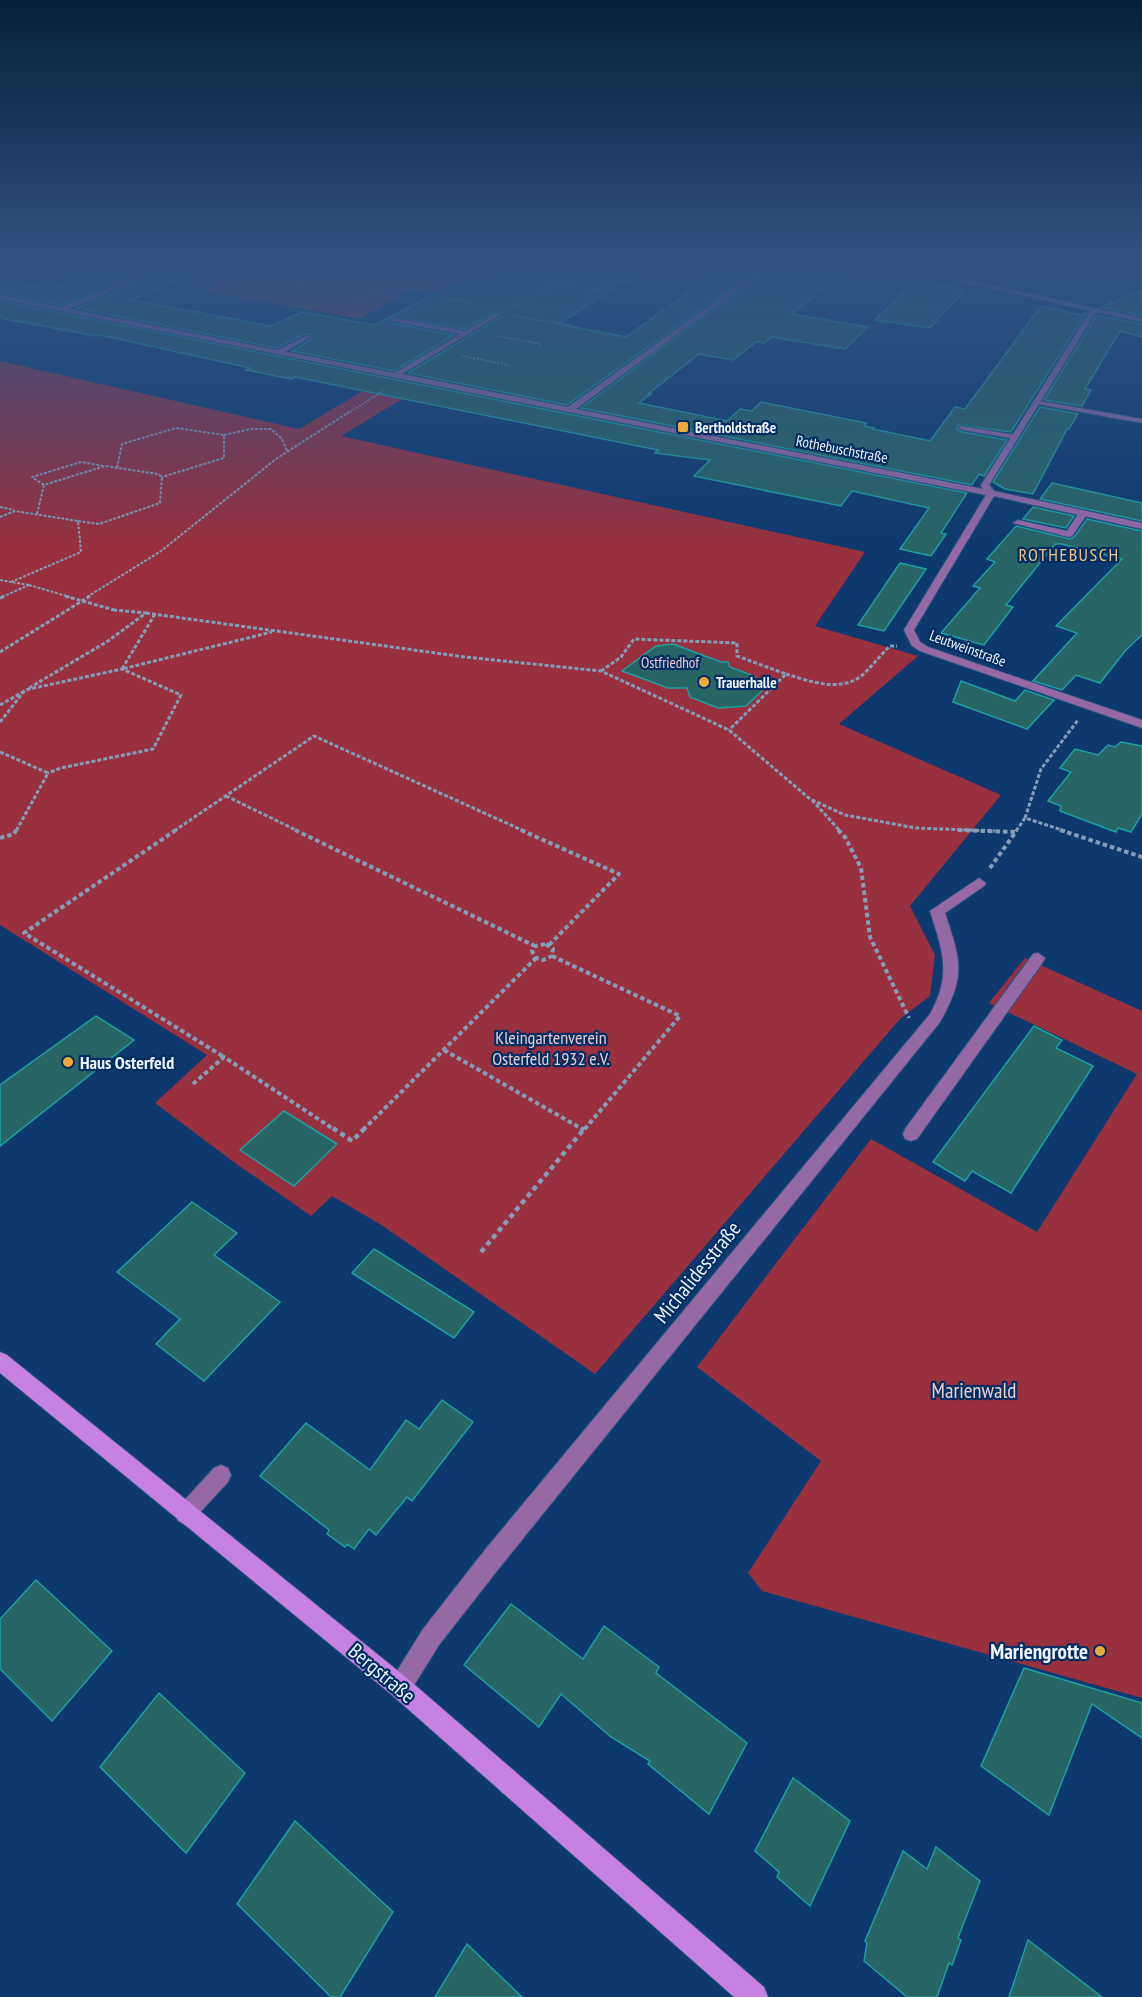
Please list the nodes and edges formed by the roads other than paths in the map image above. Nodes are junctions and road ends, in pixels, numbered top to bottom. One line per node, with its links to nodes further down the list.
1 (335, 363): 5 (street, Rothebuschstraße)
2 (415, 363): 5 (street)
3 (634, 363): 7 (street)
4 (1061, 363): 6 (street)
5 (395, 375): 7 (street, Rothebuschstraße)
6 (1037, 402): 8 (street); 10 (street)
7 (569, 410): 11 (street, Rothebuschstraße)
8 (1142, 421)
9 (963, 428): 10 (street)
10 (1015, 437): 11 (street)
11 (991, 493): 12 (street, Rothebuschstraße); 15 (street, Leutweinstraße)
12 (1083, 513): 13 (street); 14 (street, Rothebuschstraße)
13 (1018, 523)
14 (1142, 526)
15 (1142, 724)
16 (979, 883): 22 (street, Michalidesstraße)
17 (1038, 958): 18 (street)
18 (911, 1134)
19 (0, 1361): 21 (street, Bergstraße)
20 (221, 1475): 21 (street)
21 (185, 1514): 22 (street, Bergstraße)
22 (400, 1687): 23 (street, Bergstraße)
23 (754, 1997)

